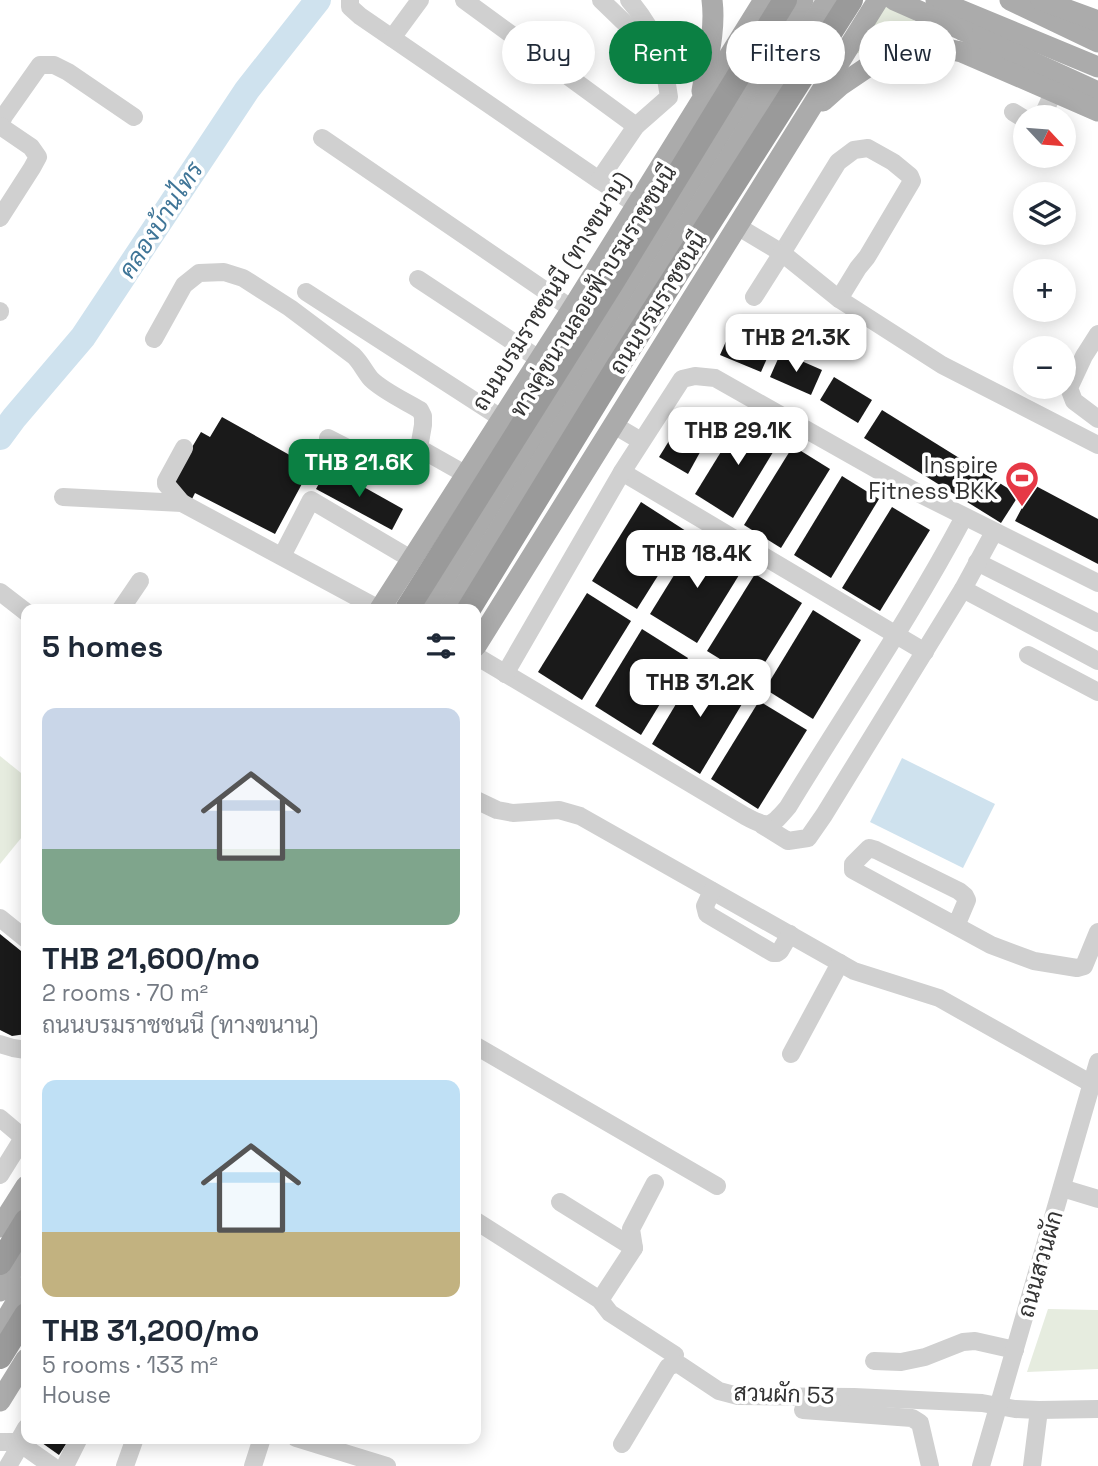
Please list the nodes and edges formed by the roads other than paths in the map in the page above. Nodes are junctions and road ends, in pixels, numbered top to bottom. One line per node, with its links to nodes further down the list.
1 (351, 0): 20 (street)
2 (419, 0): 20 (street)
3 (464, 0): 34 (street)
4 (601, 0): 17 (street)
5 (629, 0): 18 (street)
6 (712, 0): 29 (main road)
7 (764, 0): 29 (main road, ถนนบรมราชชนนี (ทางขนาน))
8 (785, 0): 73 (highway)
9 (803, 0): 74 (main road, ทางคู่ขนานลอยฟ้าบรมราชชนนี)
10 (827, 0): 75 (main road, ทางคู่ขนานลอยฟ้าบรมราชชนนี)
11 (851, 0): 76 (highway, ถนนบรมราชชนนี)
12 (878, 0): 32 (main road)
13 (894, 0): 26 (main road, bridge)
14 (934, 0): 22 (main road); 23 (main road)
15 (1010, 0): 21 (main road)
16 (1041, 0): 19 (main road)
17 (623, 21)
18 (646, 21)
19 (1098, 21)
20 (392, 38): 36 (street)
21 (1098, 42)
22 (962, 52): 25 (main road); 32 (main road)
23 (1098, 67)
24 (667, 84): 27 (street)
25 (1054, 91): 28 (street); 30 (main road)
26 (1098, 92)
27 (669, 97): 29 (street); 34 (street)
28 (1048, 105)
29 (697, 108): 37 (main road, ถนนบรมราชชนนี (ทางขนาน))
30 (1098, 111)
31 (134, 117): 33 (street)
32 (805, 117): 39 (main road)
33 (0, 125): 38 (street)
34 (636, 126): 36 (street)
35 (322, 138): 45 (street)
36 (599, 180): 37 (street)
37 (637, 205): 45 (main road, ถนนบรมราชชนนี (ทางขนาน))
38 (0, 218)
39 (737, 226): 40 (street); 51 (main road)
40 (782, 253): 43 (street); 44 (street); 44 (street)
41 (418, 279): 48 (street)
42 (306, 292): 49 (street)
43 (754, 297)
44 (839, 299): 54 (street)
45 (572, 309): 48 (main road, ถนนบรมราชชนนี (ทางขนาน))
46 (1098, 334): 50 (street)
47 (154, 340): 56 (street)
48 (539, 359): 49 (main road, ถนนบรมราชชนนี (ทางขนาน))
49 (501, 418): 58 (main road, ถนนบรมราชชนนี (ทางขนาน))
50 (1098, 419)
51 (614, 425): 53 (street); 80 (main road)
52 (328, 438): 56 (street)
53 (641, 441): 57 (street); 61 (street)
54 (1098, 445)
55 (184, 448): 60 (street)
56 (419, 448): 58 (street)
57 (622, 472): 79 (street); 85 (street)
58 (465, 474): 64 (main road, ถนนบรมราชชนนี (ทางขนาน))
59 (64, 497): 60 (street)
60 (183, 503): 63 (street)
61 (964, 517): 62 (street); 79 (street)
62 (993, 532): 65 (street); 67 (street)
63 (282, 556): 64 (street); 71 (street)
64 (411, 559): 72 (main road, ถนนบรมราชชนนี (ทางขนาน))
65 (977, 562): 68 (street); 78 (street)
66 (140, 581): 70 (street)
67 (1098, 583)
68 (963, 589): 81 (street); 84 (street)
69 (0, 592): 77 (street)
70 (124, 604)
71 (370, 604)
72 (382, 604)
73 (410, 604)
74 (429, 604)
75 (453, 604)
76 (472, 604)
77 (21, 608)
78 (1098, 623)
79 (897, 634): 81 (street); 88 (street)
80 (481, 638)
81 (925, 652): 88 (street)
82 (1028, 655): 86 (street)
83 (481, 659): 85 (street)
84 (1098, 661)
85 (505, 674): 88 (street)
86 (1098, 692)
87 (481, 802): 93 (street)
88 (762, 825)
89 (0, 918): 92 (street)
90 (956, 926): 90 (street); 91 (street)
91 (1098, 932)
92 (21, 935)
93 (840, 963): 98 (street); 100 (street)
94 (0, 1044): 95 (street); 96 (street)
95 (0, 1049)
96 (21, 1049)
97 (481, 1049): 106 (street)
98 (791, 1054)
99 (1098, 1062): 100 (street, ถนนสวนผัก)
100 (1091, 1084): 107 (street, ถนนสวนผัก)
101 (0, 1118): 102 (street)
102 (21, 1136)
103 (21, 1145): 104 (street)
104 (0, 1175)
105 (655, 1183): 114 (street)
106 (717, 1186)
107 (1062, 1188): 109 (street); 121 (street, ถนนสวนผัก)
108 (21, 1194): 112 (main road)
109 (1098, 1199)
110 (560, 1202): 114 (street)
111 (481, 1224): 119 (street)
112 (0, 1227)
113 (21, 1229): 116 (highway)
114 (634, 1248): 119 (street)
115 (21, 1256): 117 (main road)
116 (0, 1263)
117 (0, 1291)
118 (21, 1294): 120 (main road)
119 (600, 1300): 122 (street)
120 (0, 1329)
121 (1016, 1350): 123 (street); 126 (street, ถนนสวนผัก)
122 (675, 1355)
123 (874, 1361)
124 (19, 1363): 125 (main road)
125 (0, 1402)
126 (998, 1405): 129 (street); 136 (street, สวนผัก 53); 145 (street, ถนนสวนผัก)
127 (1098, 1409): 129 (street)
128 (803, 1410): 144 (street)
129 (1039, 1410): 146 (street)
130 (16, 1439): 138 (street)
131 (23, 1444): 139 (street)
132 (76, 1444): 140 (street)
133 (133, 1444): 141 (street)
134 (260, 1444): 142 (street)
135 (313, 1444): 137 (street)
136 (622, 1444)
137 (363, 1462): 143 (street)
138 (8, 1466)
139 (52, 1466)
140 (65, 1466)
141 (125, 1466)
142 (253, 1466)
143 (387, 1466)
144 (929, 1466)
145 (981, 1466)
146 (1032, 1466)

